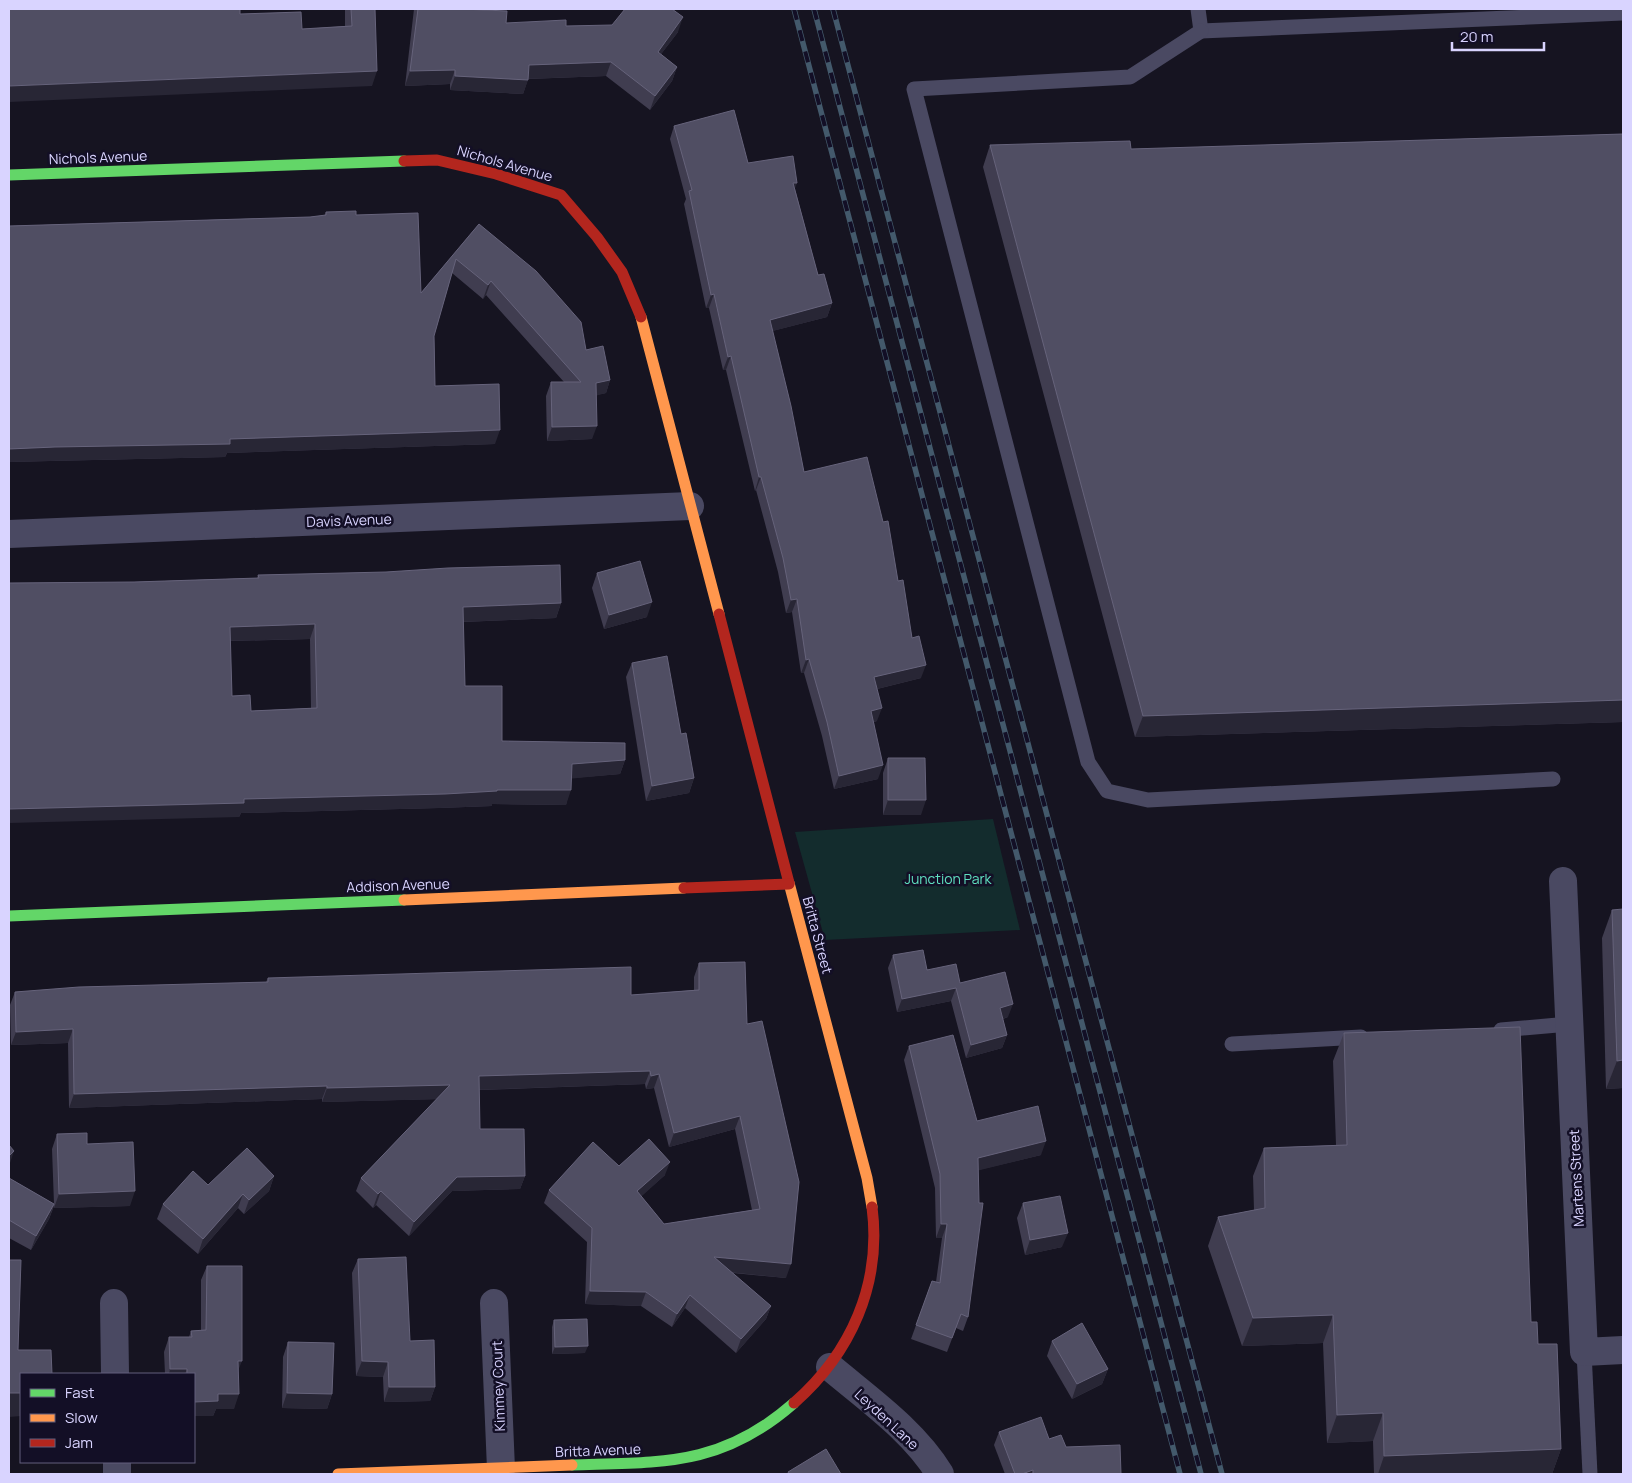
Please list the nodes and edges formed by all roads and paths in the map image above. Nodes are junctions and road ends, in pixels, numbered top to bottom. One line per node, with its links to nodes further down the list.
1 (1198, 9): 3 (lane)
2 (1623, 13): 3 (lane)
3 (1201, 31): 7 (lane)
4 (9, 175): 5 (street, Nichols Avenue)
5 (690, 506): 6 (street, Davis Avenue); 9 (street, Britta Street)
6 (9, 534)
7 (1553, 779)
8 (1563, 882): 11 (street, Martens Street)
9 (788, 884): 10 (street, Addison Avenue); 19 (street, Britta Street)
10 (9, 916)
11 (1569, 1024): 12 (lane); 18 (street, Martens Street)
12 (1483, 1031)
13 (1377, 1036): 14 (lane)
14 (1232, 1044)
15 (114, 1303): 20 (street)
16 (494, 1303): 21 (street, Kimmey Court)
17 (1623, 1350): 18 (street)
18 (1584, 1352): 24 (lane, Martens Street)
19 (830, 1367): 21 (street, Britta Avenue); 23 (street, Leyden Lane)
20 (115, 1373)
21 (501, 1469): 22 (street, Britta Avenue)
22 (338, 1474)
23 (940, 1474)
24 (1590, 1474)

